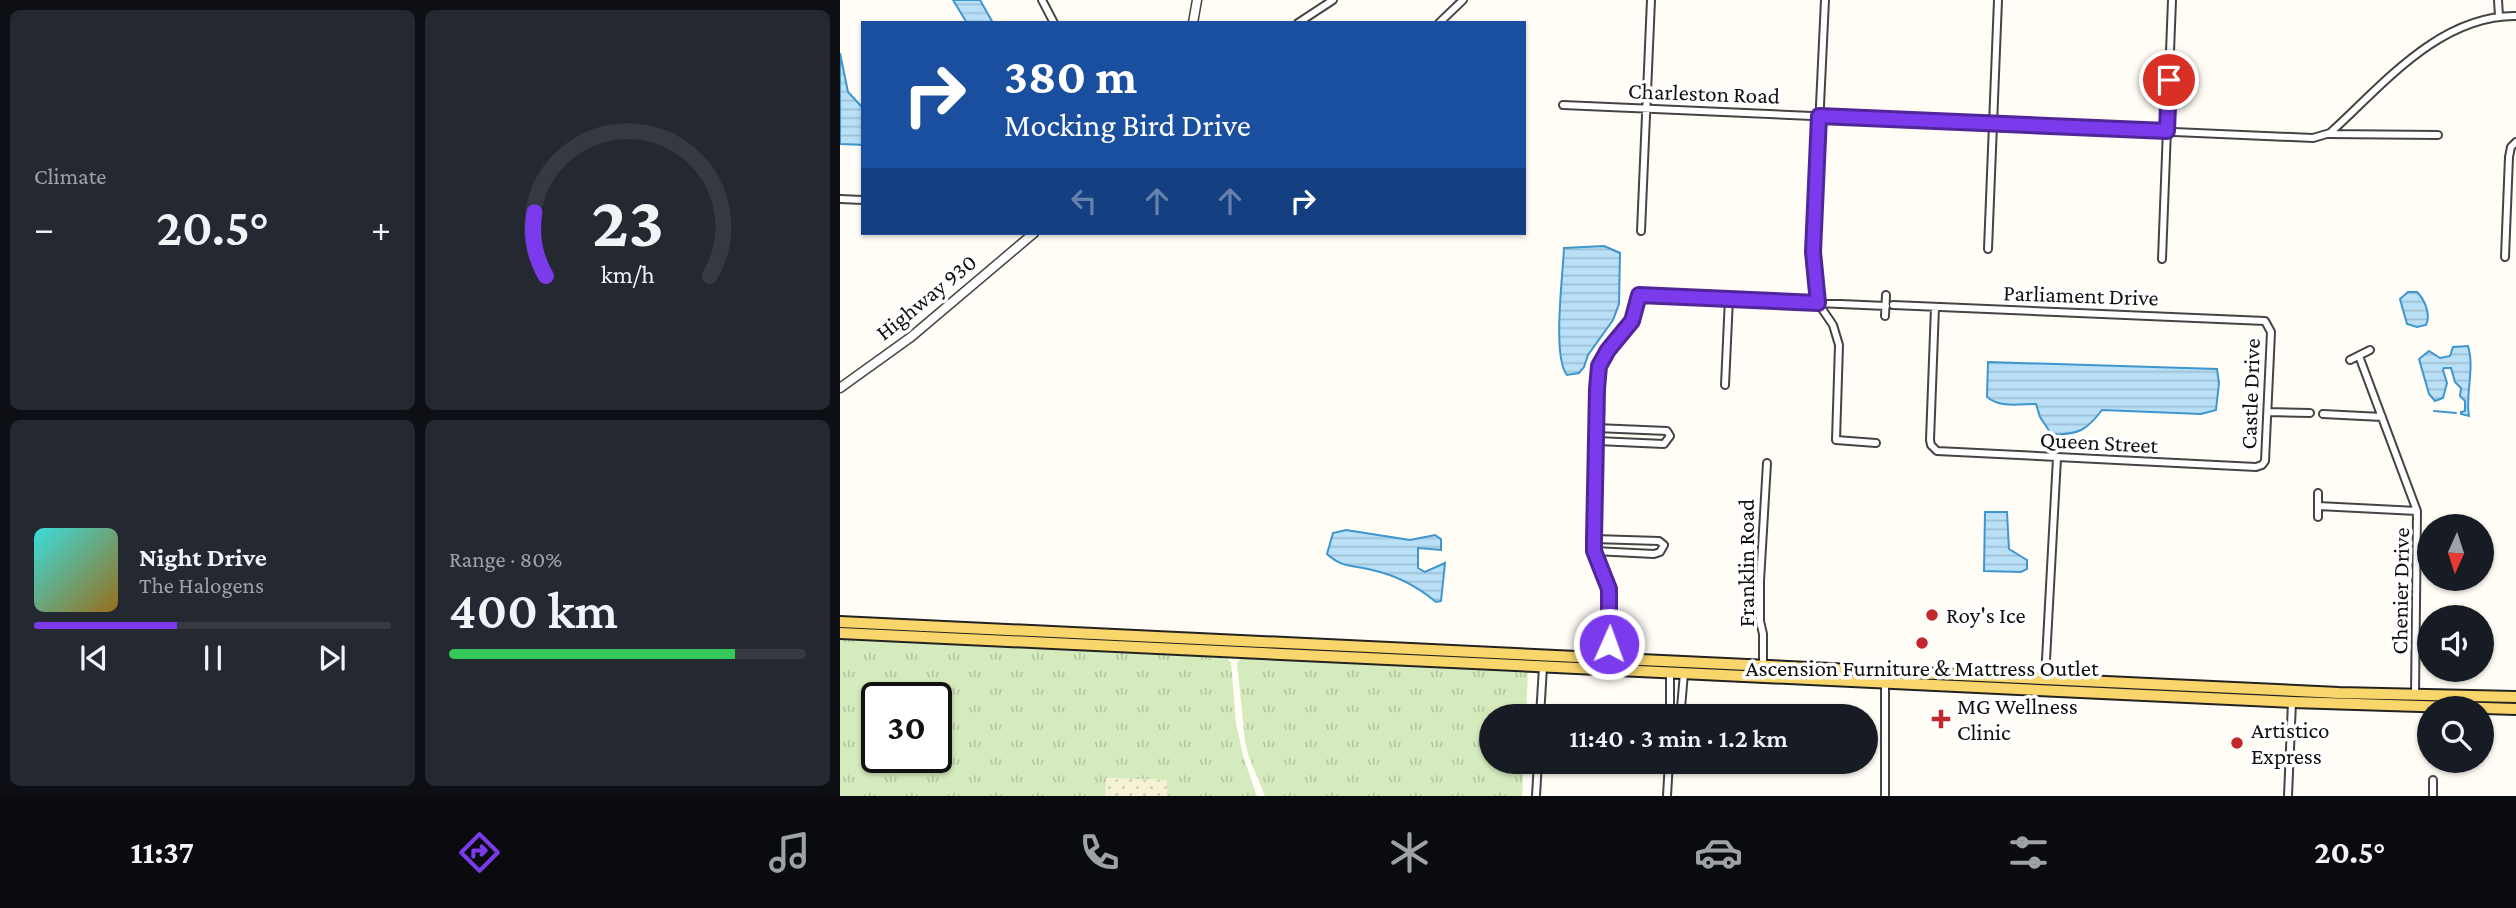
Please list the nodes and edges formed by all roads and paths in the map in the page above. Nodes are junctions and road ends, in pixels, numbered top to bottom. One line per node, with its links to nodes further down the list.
1 (1042, 0): 12 (street)
2 (1197, 0): 13 (street)
3 (1333, 0): 14 (street)
4 (1463, 0): 15 (street)
5 (1651, 0): 17 (street)
6 (1825, 0): 18 (street)
7 (1998, 0): 19 (street)
8 (2172, 0): 20 (street)
9 (2498, 0): 10 (street)
10 (2499, 16): 11 (street); 21 (street)
11 (2516, 16)
12 (1053, 21)
13 (1192, 21)
14 (1301, 21)
15 (1441, 21)
16 (1563, 105): 17 (street, Charleston Road)
17 (1647, 108): 18 (street, Charleston Road); 26 (street)
18 (1819, 116): 19 (street, Charleston Road); 33 (street)
19 (1992, 123): 20 (street, Charleston Road); 28 (street)
20 (2167, 131): 21 (street, Charleston Road); 30 (street)
21 (2328, 134): 22 (street, Charleston Road)
22 (2438, 135)
23 (2516, 142): 29 (street)
24 (840, 199): 25 (street)
25 (861, 200)
26 (1641, 231)
27 (1032, 235): 42 (street, Highway 930)
28 (1987, 249)
29 (2505, 257)
30 (2162, 259)
31 (1886, 295): 34 (street)
32 (1729, 298): 33 (street, Parliament Drive); 41 (street); 47 (street, Parliament Drive)
33 (1818, 303): 34 (street, Parliament Drive); 49 (street)
34 (1889, 305): 35 (street, Parliament Drive); 36 (street)
35 (1935, 307): 37 (street, Parliament Drive); 50 (street, Queen Street)
36 (1885, 316)
37 (2267, 323): 43 (street, Castle Drive)
38 (2370, 350): 39 (street)
39 (2359, 356): 40 (street); 46 (street, Chenier Drive)
40 (2350, 360)
41 (1725, 385)
42 (840, 388)
43 (2268, 412): 44 (street); 52 (street, Castle Drive)
44 (2310, 414)
45 (2323, 414): 46 (street)
46 (2382, 417): 55 (street, Chenier Drive)
47 (1597, 428): 48 (street); 48 (street)
48 (1597, 441): 57 (street)
49 (1876, 443)
50 (2057, 458): 52 (street, Queen Street); 72 (street)
51 (1767, 463): 64 (street, Franklin Road)
52 (2262, 465)
53 (2318, 494): 54 (street)
54 (2318, 506): 55 (street); 56 (street)
55 (2417, 511): 76 (street, Chenier Drive)
56 (2318, 517)
57 (1594, 539): 58 (street); 58 (street)
58 (1594, 551): 62 (street)
59 (840, 622): 61 (main road)
60 (840, 633): 63 (main road)
61 (1503, 653): 62 (main road); 63 (main road)
62 (1608, 657): 64 (main road); 66 (main road)
63 (1445, 662): 66 (main road)
64 (1763, 664): 65 (main road)
65 (1788, 666): 67 (main road); 70 (main road)
66 (1543, 667): 68 (main road); 79 (street)
67 (1717, 671): 68 (main road); 69 (main road); 73 (main road)
68 (1670, 672): 69 (main road); 80 (street)
69 (1684, 673): 81 (street)
70 (1926, 673): 71 (main road); 73 (main road)
71 (2024, 677): 72 (main road); 74 (main road)
72 (2045, 678): 75 (main road)
73 (1885, 682): 74 (main road); 89 (street)
74 (1980, 686): 78 (main road)
75 (2339, 693): 76 (main road); 78 (main road)
76 (2416, 695): 77 (main road); 82 (street)
77 (2516, 697)
78 (2292, 702): 82 (main road); 90 (street)
79 (1541, 704)
80 (1670, 704)
81 (1681, 704)
82 (2360, 704): 83 (main road)
83 (2516, 709)
84 (1537, 774): 87 (street)
85 (1668, 774): 88 (street)
86 (2434, 780): 91 (street)
87 (1536, 796)
88 (1667, 796)
89 (1885, 796)
90 (2288, 796)
91 (2433, 796)

